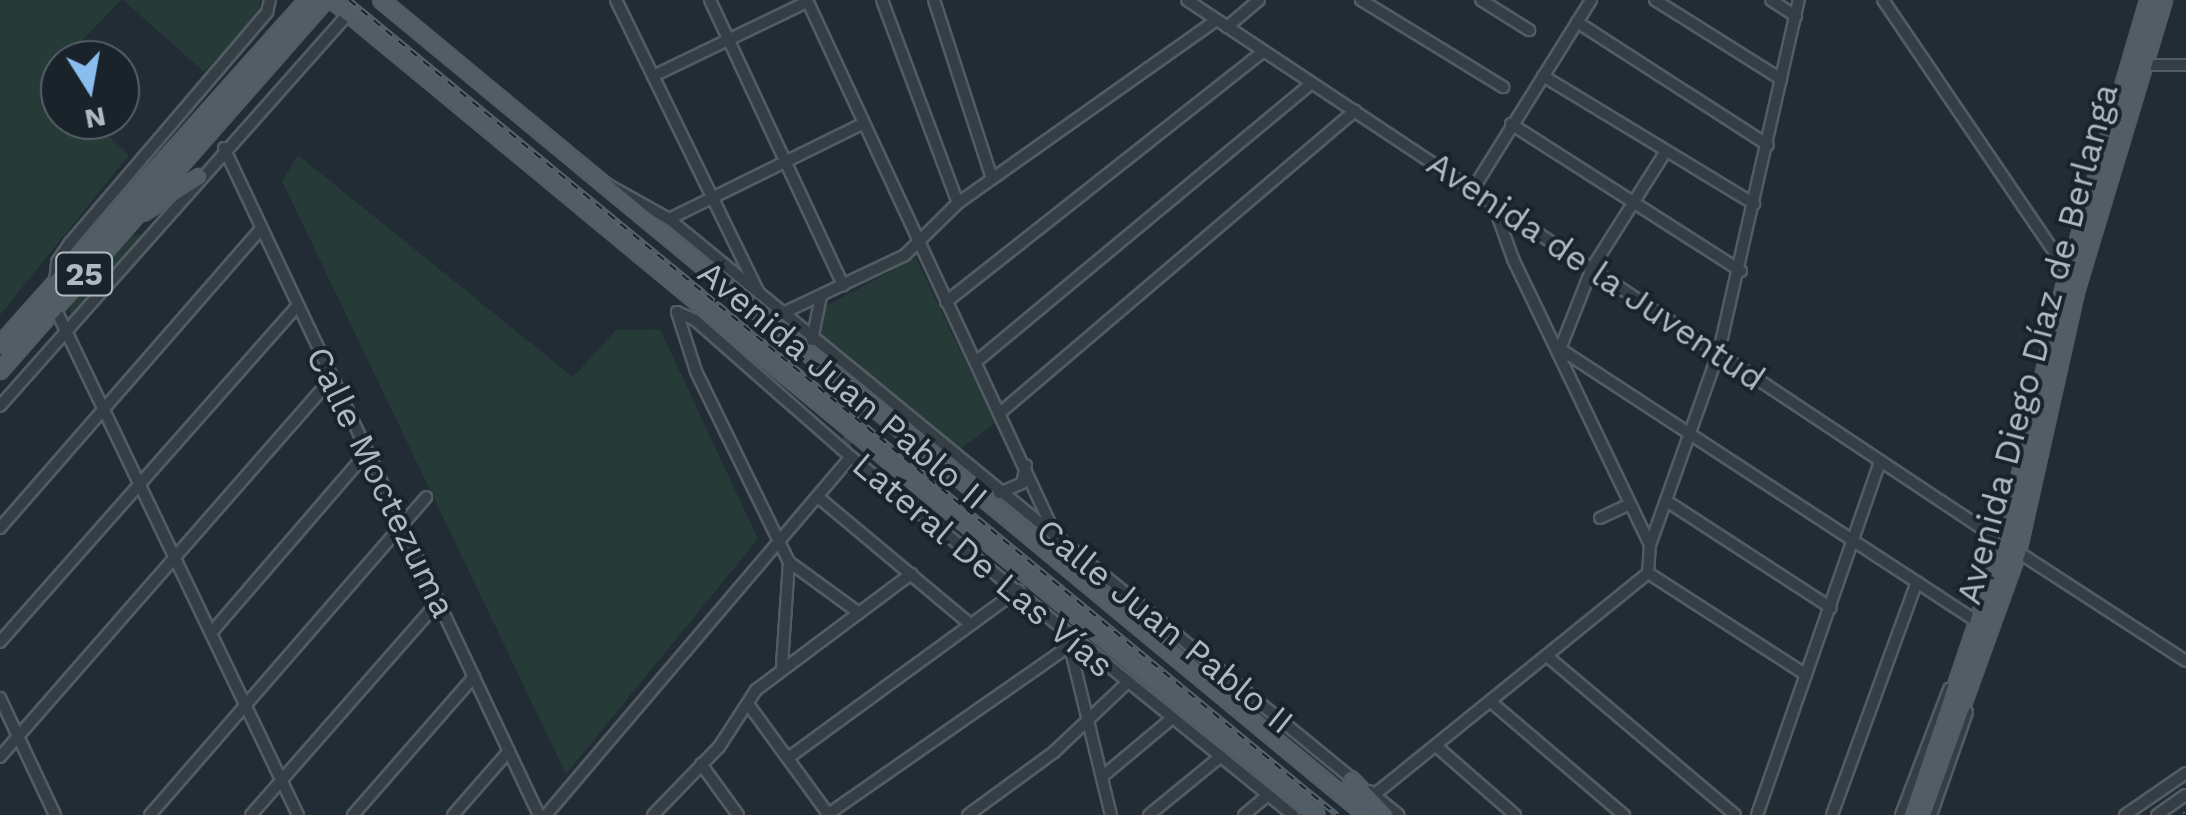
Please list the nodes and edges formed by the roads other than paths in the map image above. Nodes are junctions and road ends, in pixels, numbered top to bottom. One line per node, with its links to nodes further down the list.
1 (270, 0): 61 (street)
2 (306, 0): 61 (main road, 25)
3 (329, 0): 21 (main road, Avenida Juan Pablo II); 55 (main road, 25)
4 (381, 0): 47 (main road, Avenida Juan Pablo II)
5 (616, 0): 31 (street)
6 (710, 0): 27 (street)
7 (882, 0): 50 (street)
8 (934, 0): 46 (street)
9 (1186, 0): 24 (street, Avenida de la Juventud)
10 (1259, 0): 24 (street)
11 (1361, 0): 35 (street)
12 (1482, 0): 25 (street)
13 (1591, 0): 23 (street)
14 (1654, 0): 33 (street)
15 (1771, 0): 22 (street)
16 (1800, 0): 22 (street)
17 (1883, 0): 60 (street)
18 (2148, 0): 26 (main road, Avenida Diego Díaz de Berlanga)
19 (2164, 0): 29 (main road, Avenida Diego Díaz de Berlanga)
20 (807, 1): 27 (street); 38 (street)
21 (348, 14): 41 (street); 157 (main road, Avenida Juan Pablo II)
22 (1796, 16): 33 (street)
23 (1577, 22): 32 (street); 40 (street)
24 (1222, 24): 28 (street, Avenida de la Juventud); 46 (street)
25 (1529, 30)
26 (2138, 31): 29 (main road); 36 (main road, Avenida Diego Díaz de Berlanga)
27 (728, 40): 31 (street); 44 (street)
28 (1263, 52): 34 (street, Avenida de la Juventud); 65 (street)
29 (2145, 65): 30 (street); 43 (main road, Avenida Diego Díaz de Berlanga)
30 (2186, 65)
31 (653, 76): 49 (street)
32 (1543, 76): 39 (street); 42 (street)
33 (1782, 79): 40 (street)
34 (1311, 84): 37 (street, Avenida de la Juventud); 74 (street)
35 (1503, 88)
36 (2117, 100): 43 (main road); 60 (main road, Avenida Diego Díaz de Berlanga)
37 (1355, 111): 48 (street, Avenida de la Juventud); 79 (street)
38 (862, 124): 44 (street); 57 (street)
39 (1511, 124): 48 (street); 52 (street)
40 (1768, 145): 53 (street)
41 (224, 148): 45 (street); 56 (street, Calle Moctezuma)
42 (1666, 151): 52 (street); 53 (street)
43 (2116, 154): 60 (main road, Avenida Diego Díaz de Berlanga)
44 (786, 160): 49 (street); 62 (street)
45 (198, 177): 55 (main road); 69 (street)
46 (992, 178): 50 (street)
47 (601, 182): 54 (street, Calle Juan Pablo II); 158 (main road, Avenida Juan Pablo II)
48 (1473, 190): 51 (street, Avenida de la Juventud)
49 (710, 196): 54 (street); 64 (street)
50 (958, 203): 57 (street)
51 (1494, 203): 58 (street, Avenida de la Juventud); 72 (street)
52 (1633, 204): 58 (street); 59 (street)
53 (1754, 204): 59 (street)
54 (668, 219): 64 (street, Calle Juan Pablo II)
55 (125, 225): 67 (main road, 25)
56 (259, 231): 66 (street, Calle Moctezuma); 78 (street)
57 (917, 245): 62 (street); 65 (street)
58 (1592, 268): 72 (street); 73 (street, Avenida de la Juventud)
59 (1741, 271): 73 (street)
60 (2073, 279): 97 (main road, Avenida Diego Díaz de Berlanga); 99 (main road, Avenida Diego Díaz de Berlanga)
61 (55, 282): 71 (main road, 25)
62 (843, 285): 63 (street)
63 (821, 295): 68 (street); 70 (street)
64 (761, 297): 68 (street, Calle Juan Pablo II)
65 (946, 302): 74 (street)
66 (296, 306): 76 (street, Calle Moctezuma); 85 (street)
67 (56, 308): 69 (street); 75 (main road, 25)
68 (781, 314): 70 (street, Calle Juan Pablo II)
69 (68, 329): 77 (street); 78 (street)
70 (812, 340): 86 (street, Calle Juan Pablo II)
71 (0, 345)
72 (1560, 348): 80 (street); 90 (street)
73 (1720, 352): 80 (street); 83 (street, Avenida de la Juventud)
74 (977, 361): 79 (street)
75 (0, 371)
76 (331, 379): 82 (street, Calle Moctezuma); 100 (street)
77 (0, 406)
78 (104, 409): 85 (street); 93 (street)
79 (1001, 412): 84 (street)
80 (1694, 432): 89 (street); 96 (street)
81 (846, 450): 88 (street); 95 (street, Lateral De Las Vías); 105 (street, Lateral De Las Vías)
82 (366, 452): 92 (street, Calle Moctezuma); 111 (street)
83 (1880, 461): 96 (street); 97 (street, Avenida de la Juventud)
84 (1026, 464): 86 (street); 94 (street)
85 (139, 485): 100 (street); 112 (street)
86 (999, 493): 94 (street, Calle Juan Pablo II)
87 (426, 496): 92 (street)
88 (818, 497): 95 (street); 103 (street)
89 (1668, 502): 98 (street); 107 (street)
90 (1630, 504): 91 (street); 98 (street)
91 (1600, 518)
92 (402, 526): 106 (street, Calle Moctezuma); 124 (street)
93 (0, 528)
94 (1054, 533): 137 (street, Calle Juan Pablo II)
95 (780, 538): 101 (street); 149 (street)
96 (1856, 541): 104 (street); 107 (street)
97 (2004, 543): 109 (main road, Avenida Diego Díaz de Berlanga)
98 (1650, 545): 102 (street)
99 (2018, 552): 115 (street); 117 (main road, Avenida Diego Díaz de Berlanga)
100 (174, 558): 111 (street); 127 (street)
101 (789, 562): 108 (street); 116 (street)
102 (1648, 573): 114 (street); 118 (street)
103 (910, 574): 108 (street); 110 (street)
104 (1917, 582): 109 (street); 165 (street)
105 (1018, 590): 110 (street); 113 (street, Lateral De Las Vías)
106 (439, 601): 119 (street, Calle Moctezuma); 138 (street)
107 (1831, 608): 118 (street)
108 (859, 613): 116 (street)
109 (1979, 623): 117 (main road, Avenida Diego Díaz de Berlanga)
110 (972, 625): 133 (street)
111 (210, 633): 124 (street)
112 (0, 642)
113 (1073, 645): 120 (street, Lateral De Las Vías); 125 (street); 152 (street)
114 (1547, 656): 122 (street); 163 (street)
115 (2186, 661)
116 (782, 665): 123 (street)
117 (1966, 675): 128 (main road, Avenida Diego Díaz de Berlanga); 166 (street); 169 (street)
118 (1806, 676): 164 (street)
119 (474, 677): 130 (street, Calle Moctezuma); 147 (street)
120 (1126, 684): 125 (street); 126 (street, Lateral De Las Vías)
121 (0, 698): 127 (street)
122 (1491, 702): 129 (street); 162 (street)
123 (748, 704): 133 (street); 134 (street)
124 (246, 706): 138 (street); 144 (street)
125 (1092, 720): 136 (street); 153 (street)
126 (1170, 720): 132 (street, Lateral De Las Vías); 136 (street)
127 (18, 736): 131 (street); 142 (street)
128 (1943, 738): 167 (main road, Avenida Diego Díaz de Berlanga); 168 (main road, Avenida Diego Díaz de Berlanga)
129 (1436, 746): 140 (street); 161 (street)
130 (508, 751): 148 (street); 149 (street, Calle Moctezuma)
131 (0, 756)
132 (1221, 756): 139 (street, Lateral De Las Vías); 154 (street)
133 (788, 758): 152 (street)
134 (700, 764): 150 (street); 151 (street)
135 (2186, 772): 170 (street)
136 (1103, 776): 143 (street)
137 (1350, 778): 140 (street, Calle Juan Pablo II); 159 (main road)
138 (282, 780): 145 (street); 146 (street)
139 (1268, 795): 155 (street); 156 (street, Lateral De Las Vías)
140 (1374, 795): 160 (street, Calle Juan Pablo II)
141 (2186, 795): 171 (street)
142 (53, 814)
143 (1109, 814)
144 (150, 815)
145 (251, 815)
146 (298, 815)
147 (353, 815)
148 (453, 815)
149 (542, 815)
150 (652, 815)
151 (738, 815)
152 (828, 815)
153 (968, 815)
154 (1149, 815)
155 (1244, 815)
156 (1294, 815)
157 (1317, 815)
158 (1366, 815)
159 (1384, 815)
160 (1399, 815)
161 (1516, 815)
162 (1624, 815)
163 (1735, 815)
164 (1757, 815)
165 (1832, 815)
166 (1901, 815)
167 (1912, 815)
168 (1923, 815)
169 (1932, 815)
170 (2125, 815)
171 (2158, 815)

